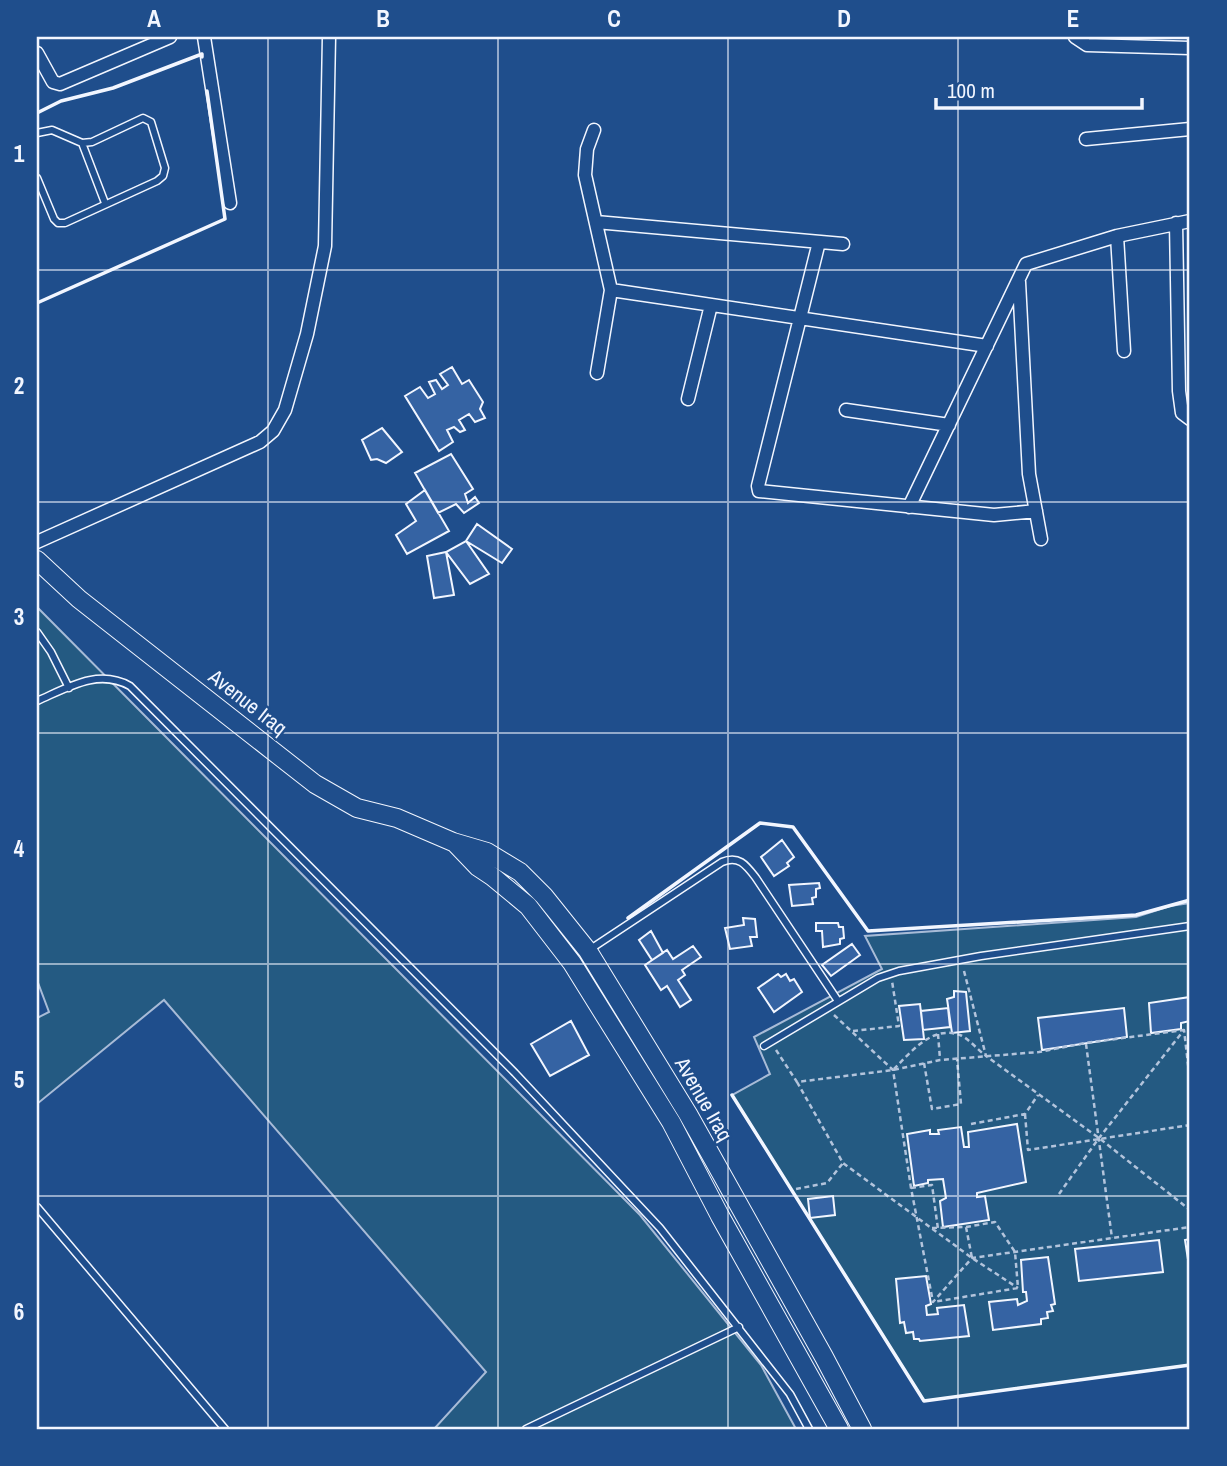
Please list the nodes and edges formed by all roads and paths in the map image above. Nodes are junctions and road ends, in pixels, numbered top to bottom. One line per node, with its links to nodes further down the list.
1 (170, 37): 6 (street)
2 (204, 37): 14 (street)
3 (329, 37): 35 (street)
4 (1075, 37): 5 (street)
5 (1184, 44)
6 (37, 55)
7 (1190, 129): 10 (street)
8 (594, 130): 16 (street)
9 (37, 133): 11 (lane)
10 (1086, 139)
11 (82, 143): 13 (lane); 13 (lane)
12 (37, 178): 13 (lane)
13 (106, 203)
14 (230, 203)
15 (1190, 220): 17 (street)
16 (596, 222): 19 (street); 22 (street)
17 (1176, 223): 18 (street); 30 (street)
18 (1116, 236): 21 (street); 26 (street)
19 (818, 242): 20 (street); 24 (street)
20 (843, 244)
21 (1019, 279): 25 (street); 33 (street)
22 (611, 290): 23 (street); 27 (street)
23 (710, 305): 24 (street); 28 (street)
24 (800, 318): 25 (street); 32 (street)
25 (987, 346): 31 (street)
26 (1124, 351)
27 (597, 373)
28 (688, 399)
29 (846, 410): 31 (street)
30 (1190, 419)
31 (949, 425): 32 (street)
32 (909, 507): 33 (street)
33 (1036, 511): 34 (street)
34 (1041, 539)
35 (37, 542)
36 (37, 560): 40 (street, Avenue Iraq)
37 (37, 632): 38 (lane)
38 (69, 688): 39 (lane); 81 (lane)
39 (37, 701)
40 (453, 842): 42 (street, Avenue Iraq); 85 (street, Avenue Iraq)
41 (1190, 926): 45 (lane)
42 (588, 951): 45 (lane); 86 (street, Avenue Iraq)
43 (953, 972): 53 (path)
44 (892, 979): 48 (path)
45 (838, 1001): 46 (lane)
46 (826, 1008): 48 (path); 50 (lane)
47 (1184, 1030): 51 (path); 58 (path); 64 (path)
48 (853, 1031): 57 (path)
49 (938, 1034): 53 (path); 55 (path); 57 (path)
50 (771, 1041): 52 (lane); 59 (path)
51 (1085, 1042): 53 (path); 64 (path)
52 (764, 1046)
53 (986, 1056): 54 (path); 60 (path)
54 (957, 1059): 55 (path); 56 (path)
55 (940, 1060): 56 (path)
56 (925, 1063): 57 (path)
57 (893, 1070): 59 (path); 66 (path)
58 (1190, 1080)
59 (797, 1082): 65 (path)
60 (1038, 1095): 61 (path); 64 (path)
61 (1025, 1114): 62 (path); 64 (path)
62 (971, 1124)
63 (1190, 1125): 64 (path)
64 (1099, 1138): 68 (path); 70 (path); 76 (path)
65 (844, 1163): 67 (path); 71 (path)
66 (911, 1188): 71 (path); 75 (path)
67 (796, 1189)
68 (1059, 1194)
69 (37, 1207): 82 (lane)
70 (1190, 1210)
71 (917, 1217): 74 (path); 80 (path)
72 (966, 1227): 75 (path); 77 (path); 78 (path)
73 (1190, 1227): 76 (path)
74 (932, 1228): 75 (path); 78 (path)
75 (938, 1229)
76 (1112, 1238): 77 (path)
77 (1015, 1252): 78 (path); 79 (path)
78 (972, 1258): 79 (path); 80 (path)
79 (1018, 1288): 80 (path)
80 (933, 1302)
81 (739, 1326): 83 (lane); 84 (lane)
82 (225, 1429)
83 (526, 1429)
84 (809, 1429)
85 (839, 1429)
86 (862, 1429)

